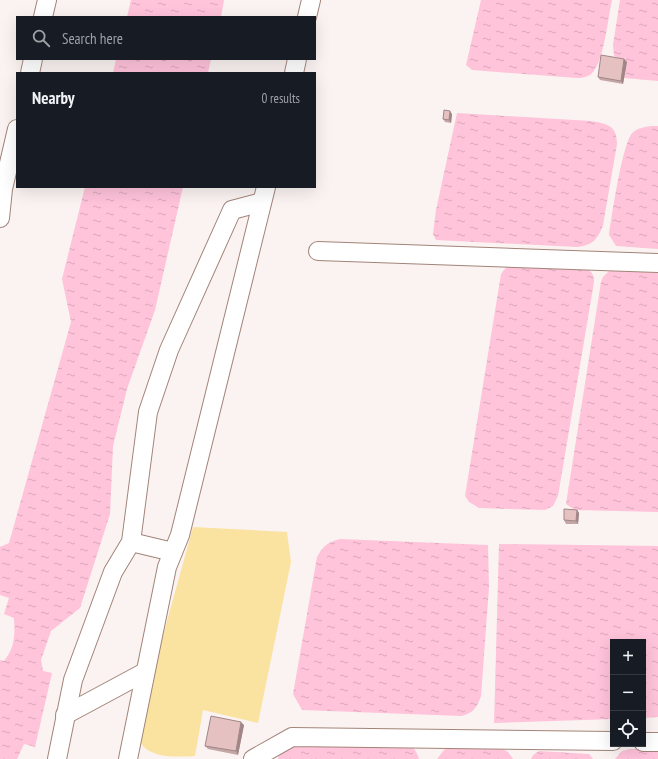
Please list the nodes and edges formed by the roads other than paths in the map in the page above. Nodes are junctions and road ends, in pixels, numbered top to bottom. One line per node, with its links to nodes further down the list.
1 (47, 0): 3 (street)
2 (311, 0): 4 (street)
3 (43, 16)
4 (307, 16)
5 (33, 60): 7 (street)
6 (297, 60): 8 (street)
7 (30, 72)
8 (294, 72)
9 (16, 133): 11 (street)
10 (264, 195): 14 (street); 15 (street)
11 (0, 218)
12 (318, 252): 13 (street)
13 (658, 263)
14 (131, 542): 15 (street); 17 (street)
15 (173, 552): 16 (street)
16 (145, 672): 17 (street); 22 (street)
17 (65, 715): 21 (street)
18 (610, 741): 23 (street)
19 (646, 742): 20 (street)
20 (658, 742)
21 (58, 759)
22 (128, 759)
23 (253, 759)

